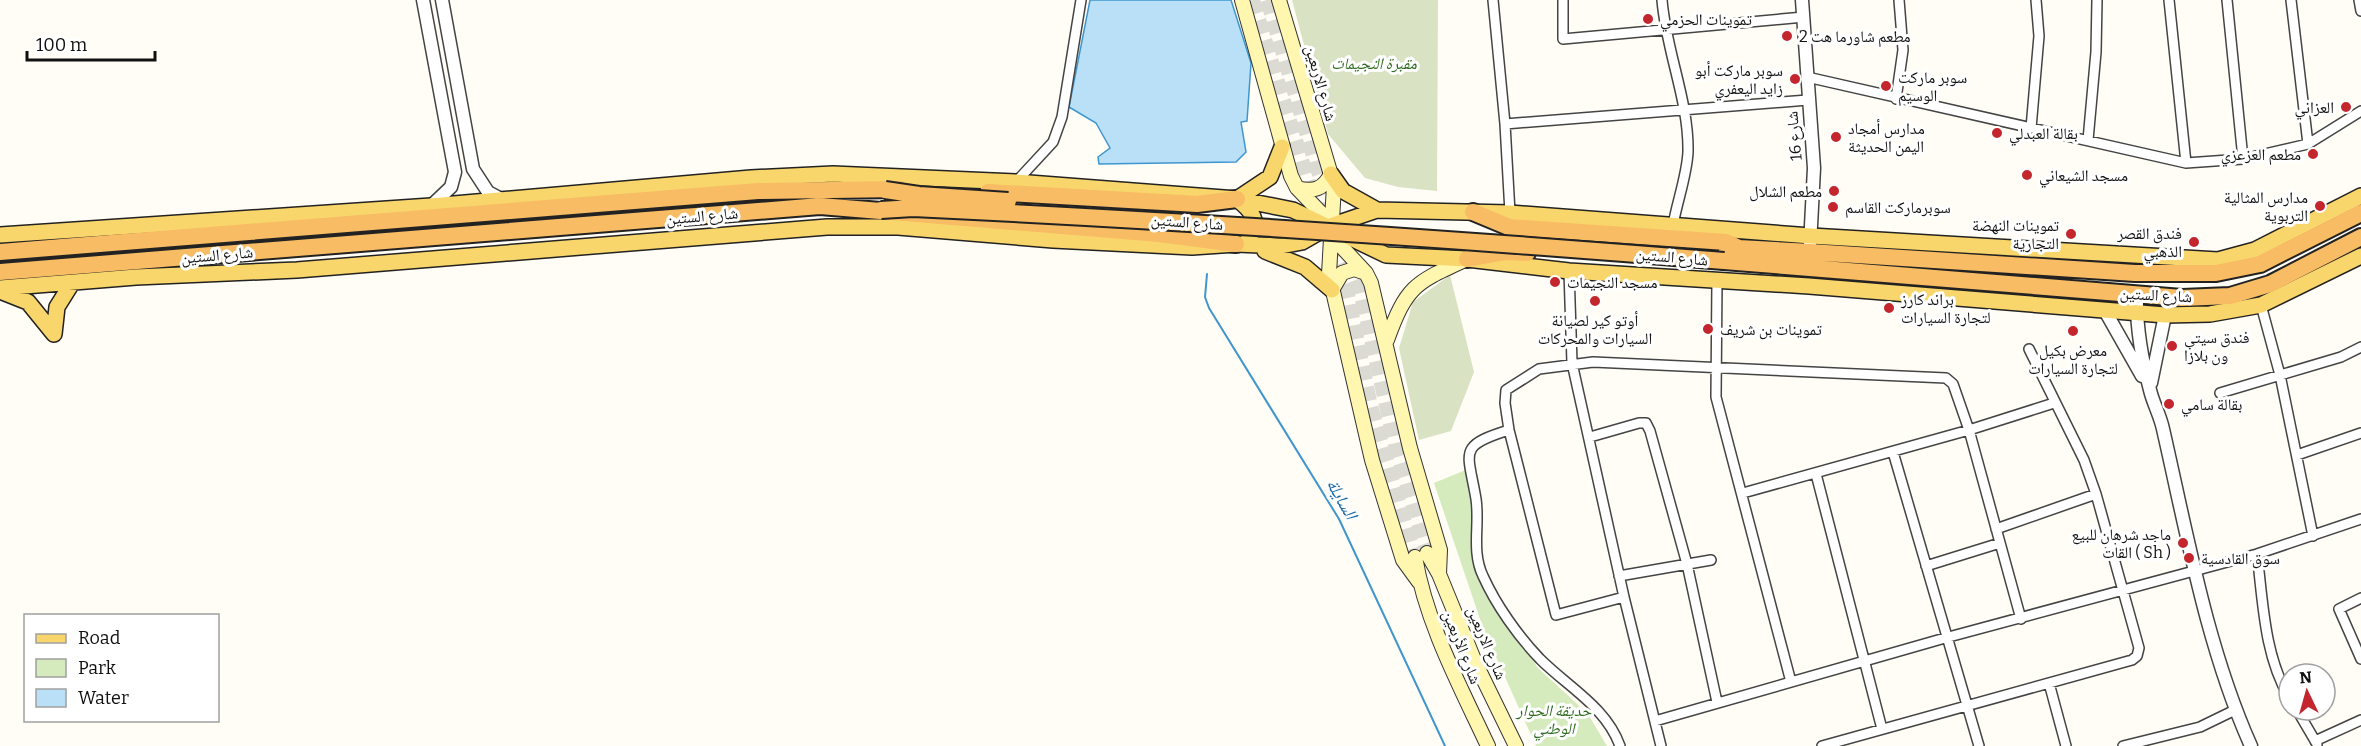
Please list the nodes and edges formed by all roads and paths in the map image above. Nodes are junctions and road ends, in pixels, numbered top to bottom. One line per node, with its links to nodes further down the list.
1 (423, 0): 39 (street)
2 (442, 0): 38 (street)
3 (1242, 0): 29 (main road)
4 (1279, 0): 32 (main road, شارع الاربعين)
5 (1493, 0): 25 (street)
6 (1563, 0): 19 (street)
7 (1662, 0): 19 (street)
8 (1802, 0): 18 (street, شارع 16)
9 (1899, 0): 21 (street)
10 (2036, 0): 26 (street)
11 (2097, 0): 27 (street)
12 (2169, 0): 31 (street)
13 (2227, 0): 30 (street)
14 (2291, 0): 28 (street)
15 (2359, 0): 17 (street)
16 (1080, 2): 33 (street)
17 (2361, 11)
18 (1804, 17): 19 (street); 20 (street, شارع 16)
19 (1664, 29): 23 (street)
20 (1807, 77): 21 (street); 22 (street, شارع 16)
21 (1896, 99): 26 (street)
22 (1808, 100): 23 (street); 51 (street, شارع 16)
23 (1683, 110): 25 (street); 46 (street)
24 (2361, 111): 28 (street)
25 (1505, 124): 44 (street)
26 (2031, 128): 27 (street)
27 (2088, 140): 31 (street)
28 (2308, 144): 30 (street)
29 (1282, 147): 34 (main road); 37 (main road)
30 (2243, 159): 31 (street)
31 (2186, 163)
32 (1331, 174): 34 (main road); 41 (main road); 47 (main road, شارع الاربعين)
33 (1016, 182): 37 (main road, شارع الستين); 38 (main road, شارع الستين)
34 (1297, 188): 47 (main road)
35 (885, 190): 37 (highway); 52 (highway, شارع الستين); 54 (highway, شارع الستين, bridge)
36 (2361, 196): 51 (main road, شارع الستين)
37 (1237, 199): 47 (main road, شارع الستين); 50 (main road)
38 (503, 200): 39 (main road, شارع الستين)
39 (431, 206): 48 (main road, شارع الستين)
40 (881, 210): 50 (highway); 54 (highway, شارع الستين, bridge); 59 (highway, شارع الستين)
41 (1377, 210): 42 (main road, شارع الستين); 47 (main road, شارع الستين)
42 (1421, 212): 43 (main road, شارع الستين); 53 (main road)
43 (1473, 212): 44 (main road, شارع الستين); 54 (highway)
44 (1510, 213): 46 (main road, شارع الستين)
45 (2361, 213): 51 (highway, شارع الستين)
46 (1673, 225): 51 (main road, شارع الستين)
47 (1330, 226): 50 (main road, شارع الستين); 53 (main road, شارع الستين); 60 (main road); 64 (main road, شارع الاربعين)
48 (0, 235)
49 (2361, 237): 65 (highway, شارع الستين)
50 (1236, 244): 62 (main road, شارع الستين); 64 (main road)
51 (1810, 244): 54 (highway, شارع الستين); 57 (street, شارع 16)
52 (0, 252)
53 (1427, 256): 56 (main road, شارع الستين)
54 (1732, 256): 56 (highway); 57 (highway, شارع الستين)
55 (2361, 256): 66 (main road, شارع الستين)
56 (1467, 259): 58 (main road, شارع الستين); 69 (main road)
57 (1810, 270): 65 (highway, شارع الستين)
58 (1569, 271): 61 (main road, شارع الستين); 72 (street)
59 (0, 272)
60 (1366, 273): 64 (main road); 69 (main road)
61 (1717, 280): 67 (main road, شارع الستين); 73 (street)
62 (72, 283): 63 (main road, شارع الستين); 63 (main road)
63 (0, 289)
64 (1332, 290): 99 (main road, شارع الاربعين)
65 (2137, 303): 67 (main road, شارع الستين); 68 (main road, شارع الستين); 75 (street)
66 (2261, 305): 68 (main road, شارع الستين); 74 (street)
67 (2104, 309): 75 (street)
68 (2165, 315): 75 (street)
69 (1387, 340): 97 (main road)
70 (2361, 346): 74 (street)
71 (2029, 349): 77 (street)
72 (1572, 363): 73 (street); 78 (street); 81 (street)
73 (1715, 368): 79 (street); 85 (street)
74 (2280, 375): 76 (street); 83 (street)
75 (2150, 390): 96 (street)
76 (2220, 393)
77 (2054, 403): 79 (street); 86 (street)
78 (1509, 430): 101 (street); 120 (street)
79 (1969, 430): 82 (street); 88 (street)
80 (2361, 433): 83 (street)
81 (1590, 437): 94 (street); 98 (street)
82 (1893, 452): 84 (street); 95 (street)
83 (2297, 455): 89 (street)
84 (1816, 474): 85 (street); 106 (street)
85 (1743, 493): 108 (street)
86 (2096, 494): 88 (street); 100 (street)
87 (2361, 519): 89 (street)
88 (1996, 529): 90 (street)
89 (2313, 536): 91 (street)
90 (2000, 543): 95 (street); 103 (street)
91 (2257, 554): 96 (street); 107 (street)
92 (1421, 555): 97 (main road, شارع الاربعين); 99 (main road, شارع الأربعين)
93 (1711, 560): 94 (street)
94 (1687, 564): 98 (street); 110 (street)
95 (1926, 566): 104 (street)
96 (2194, 569): 100 (street); 112 (street)
97 (1439, 574): 119 (main road, شارع الاربعين)
98 (1619, 576): 101 (street)
99 (1419, 582): 118 (main road, شارع الأربعين)
100 (2121, 590): 103 (street); 109 (street)
101 (1624, 597): 114 (street)
102 (2361, 597): 105 (street)
103 (2021, 619): 104 (street)
104 (1945, 638): 106 (street); 111 (street)
105 (2361, 659)
106 (1865, 661): 108 (street); 116 (street)
107 (2277, 670)
108 (1791, 682): 110 (street)
109 (2049, 683): 111 (street); 124 (street)
110 (1717, 702): 114 (street)
111 (1967, 705): 116 (street); 123 (street)
112 (2235, 711): 125 (street); 126 (street)
113 (2361, 720): 117 (street)
114 (1655, 721): 121 (street)
115 (2304, 722): 117 (street)
116 (1882, 729): 122 (street)
117 (2316, 743)
118 (1488, 746)
119 (1516, 746)
120 (1620, 746)
121 (1660, 746)
122 (1822, 746)
123 (1978, 746)
124 (2066, 746)
125 (2123, 746)
126 (2251, 746)

